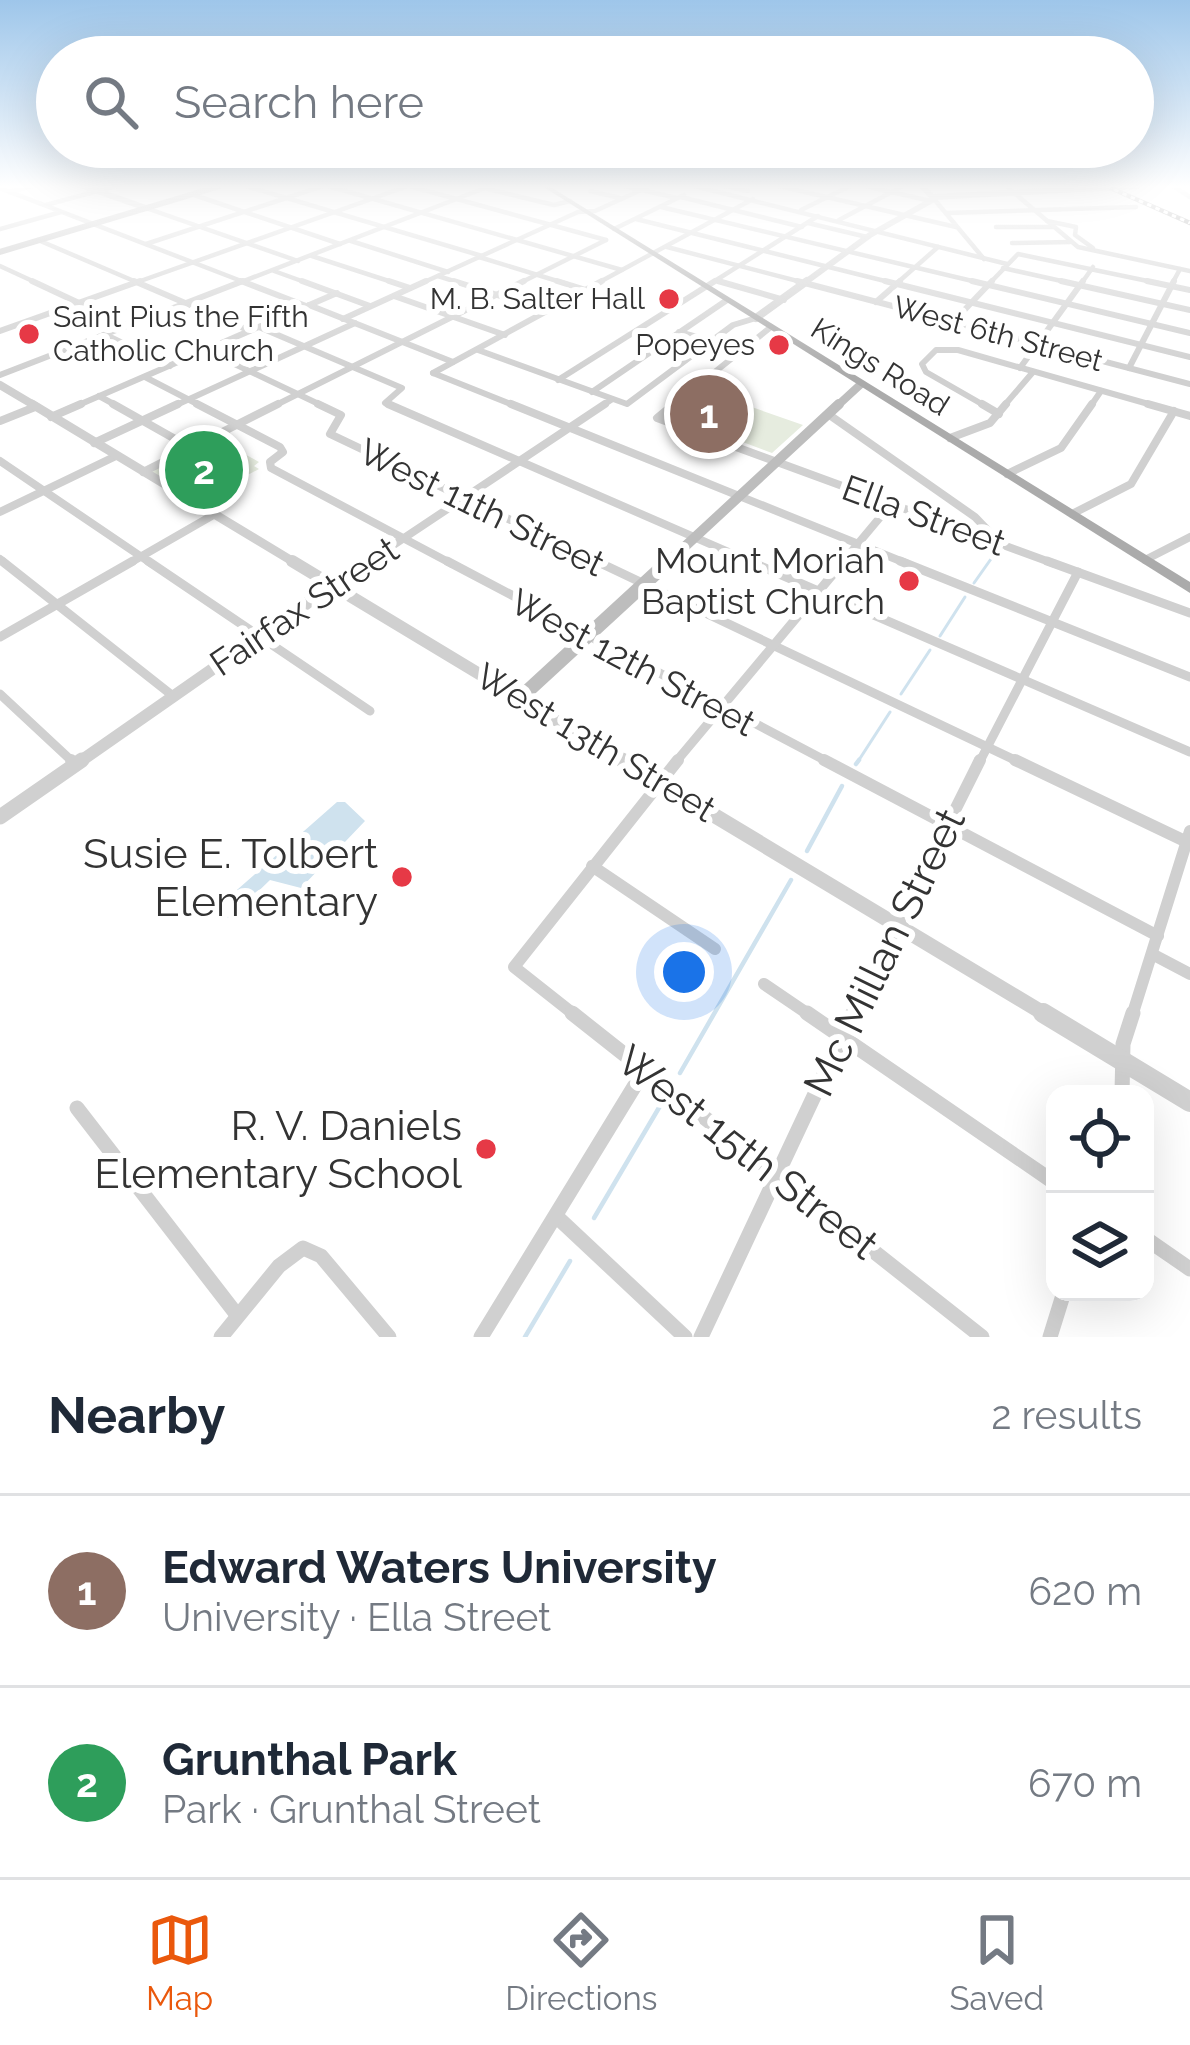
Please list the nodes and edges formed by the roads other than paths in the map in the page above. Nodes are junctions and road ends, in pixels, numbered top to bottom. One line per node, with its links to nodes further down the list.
1 (58, 248): 49 (street)
2 (156, 248): 34 (street)
3 (234, 248): 34 (street)
4 (260, 248): 33 (street)
5 (332, 248): 29 (street)
6 (374, 248): 45 (street)
7 (456, 248): 30 (street)
8 (499, 248): 30 (street)
9 (548, 248): 31 (street)
10 (590, 248): 31 (street)
11 (644, 248): 27 (main road, Kings Road)
12 (664, 248): 27 (street)
13 (672, 248): 36 (street, West 6th Street)
14 (754, 248): 24 (street)
15 (768, 248): 24 (street)
16 (836, 248): 25 (street)
17 (851, 248): 25 (street)
18 (936, 248): 39 (street)
19 (943, 248): 28 (street)
20 (971, 248): 28 (street)
21 (976, 248): 32 (street)
22 (1089, 248): 26 (street)
23 (1095, 248): 26 (street)
24 (764, 251): 36 (street); 38 (street)
25 (848, 251): 38 (street); 39 (street)
26 (1100, 252): 40 (street); 41 (street)
27 (653, 254): 42 (street); 55 (main road, Kings Road)
28 (965, 254): 32 (street)
29 (312, 256): 33 (street); 57 (street)
30 (481, 256): 45 (street); 46 (street)
31 (575, 256): 42 (street); 46 (street)
32 (985, 259): 37 (street)
33 (298, 261): 43 (street)
34 (192, 262): 49 (street); 50 (street)
35 (0, 266): 66 (street)
36 (741, 266): 48 (street); 51 (street, West 6th Street)
37 (1005, 266): 40 (street); 53 (street); 54 (street)
38 (828, 267): 51 (street); 52 (street)
39 (916, 267): 52 (street); 53 (street)
40 (1092, 268): 54 (street); 56 (street)
41 (1180, 268): 44 (street); 56 (street)
42 (622, 270): 58 (street)
43 (274, 271): 50 (street); 60 (street)
44 (1190, 271)
45 (448, 272): 47 (street)
46 (539, 275): 58 (street); 62 (street)
47 (438, 276): 57 (street); 62 (street)
48 (718, 281): 55 (street); 64 (street)
49 (136, 282): 66 (street); 69 (street)
50 (244, 282): 69 (street); 71 (street)
51 (806, 284): 64 (street); 65 (street, West 6th Street)
52 (897, 284): 65 (street); 67 (street)
53 (988, 284): 67 (street); 68 (street)
54 (1080, 285): 68 (street); 70 (street)
55 (706, 286): 63 (main road, Kings Road); 109 (street)
56 (1172, 286): 59 (street); 70 (street)
57 (410, 289): 61 (street)
58 (586, 290): 74 (street)
59 (1190, 290)
60 (337, 293): 71 (street); 72 (street)
61 (394, 296): 72 (street); 75 (street)
62 (499, 296): 74 (street); 75 (street)
63 (727, 299): 76 (main road, Kings Road); 88 (street)
64 (784, 300): 76 (street)
65 (877, 302): 79 (street, West 6th Street)
66 (78, 303): 83 (street); 84 (street)
67 (972, 303): 79 (street); 81 (street)
68 (1067, 303): 81 (street); 82 (street)
69 (188, 304): 84 (street); 86 (street)
70 (1162, 304): 73 (street); 82 (street)
71 (308, 306): 78 (street); 86 (street)
72 (371, 306): 78 (street)
73 (1190, 310)
74 (547, 311): 91 (street)
75 (455, 318): 91 (street); 93 (street)
76 (756, 318): 85 (main road, Kings Road); 92 (street)
77 (0, 319): 83 (street)
78 (344, 319): 80 (street)
79 (953, 322): 94 (street, West 6th Street)
80 (355, 323): 93 (street); 96 (street)
81 (1053, 323): 94 (street); 95 (street)
82 (1152, 324): 89 (street); 95 (street)
83 (14, 326): 87 (street)
84 (128, 326): 90 (street)
85 (771, 327): 110 (main road, Kings Road); 134 (street, Ella Street)
86 (255, 329): 96 (street); 97 (street)
87 (0, 331)
88 (679, 332): 92 (street); 114 (street)
89 (1190, 333)
90 (106, 334): 101 (street); 107 (street)
91 (505, 335): 98 (street)
92 (711, 341): 118 (street)
93 (404, 342): 100 (street); 102 (street)
94 (1038, 344): 103 (street); 104 (street, West 6th Street)
95 (1141, 345): 99 (street); 104 (street)
96 (305, 346): 102 (street); 105 (street)
97 (205, 350): 101 (street); 105 (street, West 11th Street)
98 (478, 350): 100 (street); 109 (street)
99 (1190, 357)
100 (453, 362): 128 (street)
101 (170, 366): 108 (street)
102 (354, 367): 115 (street); 135 (street)
103 (1020, 368): 106 (street); 122 (street)
104 (1129, 368): 111 (street, West 6th Street)
105 (250, 372): 115 (street, West 11th Street); 117 (street)
106 (1033, 372): 113 (street); 122 (street)
107 (0, 375)
108 (145, 376): 116 (street); 117 (street, West 12th Street)
109 (558, 380): 114 (street)
110 (861, 383): 121 (main road); 129 (main road, Kings Road)
111 (1190, 384)
112 (0, 386): 119 (street, West 13th Street)
113 (1101, 391): 120 (street); 137 (street)
114 (592, 392): 118 (street)
115 (299, 395): 127 (street); 139 (street, West 11th Street)
116 (99, 396): 124 (street); 126 (street)
117 (189, 399): 126 (street); 127 (street, West 12th Street)
118 (611, 400): 128 (street, Fairfax Street)
119 (35, 406): 124 (street, West 13th Street); 125 (street)
120 (1174, 411): 123 (street); 144 (street)
121 (828, 414): 134 (main road); 148 (street)
122 (999, 414): 129 (street)
123 (1190, 416)
124 (51, 417): 130 (street, West 13th Street)
125 (0, 421)
126 (142, 421): 130 (street); 131 (street)
127 (238, 425): 131 (street); 146 (street, West 12th Street)
128 (567, 429): 135 (street, Fairfax Street); 140 (street)
129 (950, 438): 137 (main road, Kings Road)
130 (94, 443): 132 (street, West 13th Street)
131 (191, 448): 136 (street)
132 (116, 456): 136 (street, West 13th Street); 138 (street)
133 (0, 461): 138 (street)
134 (776, 461): 140 (main road); 141 (street, Ella Street)
135 (518, 462): 139 (street, Fairfax Street); 147 (street)
136 (143, 472): 143 (street, West 13th Street)
137 (1007, 474): 144 (main road, Kings Road)
138 (44, 491): 142 (street); 150 (street)
139 (464, 498): 146 (street, Fairfax Street); 155 (street, West 11th Street)
140 (737, 498): 147 (main road); 149 (street)
141 (892, 503): 148 (street, Ella Street); 149 (street)
142 (0, 512)
143 (215, 514): 150 (street); 154 (street, West 13th Street)
144 (1072, 514): 152 (main road, Kings Road)
145 (1190, 537): 152 (street)
146 (403, 539): 154 (street, Fairfax Street); 163 (street, West 12th Street)
147 (692, 539): 155 (main road); 157 (street)
148 (1000, 543): 153 (street, Ella Street)
149 (857, 546): 157 (street); 160 (street)
150 (140, 557): 158 (street); 162 (street)
151 (0, 559): 158 (street)
152 (1144, 560): 156 (main road, Kings Road)
153 (1078, 572): 159 (street, Ella Street); 160 (street, Mc Millan Street)
154 (333, 585): 162 (street, Fairfax Street); 169 (street, West 13th Street)
155 (642, 585): 163 (main road); 164 (street, West 11th Street)
156 (1190, 588)
157 (818, 593): 164 (street); 166 (street)
158 (57, 604): 161 (street); 168 (street)
159 (1190, 613)
160 (1051, 622): 165 (street); 166 (street, Mc Millan Street)
161 (0, 637)
162 (258, 637): 168 (street, Fairfax Street); 171 (street)
163 (585, 638): 169 (main road); 170 (street, West 12th Street)
164 (773, 646): 170 (street); 172 (street, West 11th Street)
165 (1190, 677)
166 (1022, 680): 172 (street, Mc Millan Street); 173 (street)
167 (0, 694): 174 (street)
168 (173, 696): 174 (street, Fairfax Street)
169 (520, 698): 175 (street, West 13th Street)
170 (721, 708): 175 (street); 177 (street, West 12th Street)
171 (370, 711)
172 (987, 747): 177 (street, Mc Millan Street); 178 (street, West 11th Street)
173 (1190, 752)
174 (76, 765): 176 (street, Fairfax Street)
175 (660, 781): 179 (street); 180 (street, West 13th Street)
176 (0, 818)
177 (946, 826): 180 (street, Mc Millan Street); 181 (street, West 12th Street)
178 (1187, 845): 181 (street)
179 (592, 866): 182 (street); 188 (street, West 15th Street)
180 (896, 922): 186 (street, Mc Millan Street); 187 (street, West 13th Street)
181 (1158, 936): 183 (street)
182 (715, 949)
183 (1152, 954): 184 (street); 187 (street)
184 (1190, 974)
185 (764, 984): 186 (street)
186 (841, 1037): 192 (street, Mc Millan Street); 193 (street)
187 (1125, 1063): 189 (street); 190 (street, West 13th Street)
188 (645, 1069): 192 (street, West 15th Street); 194 (street)
189 (1123, 1085)
190 (1190, 1102)
191 (77, 1108): 198 (street)
192 (777, 1173): 203 (street, Mc Millan Street); 204 (street, West 15th Street)
193 (1046, 1177)
194 (556, 1216): 201 (street); 202 (street)
195 (1154, 1244): 196 (street)
196 (1190, 1269)
197 (1061, 1301): 205 (street)
198 (237, 1315): 199 (street); 200 (street)
199 (221, 1337)
200 (388, 1337)
201 (481, 1337)
202 (686, 1337)
203 (701, 1337)
204 (982, 1337)
205 (1050, 1337)

